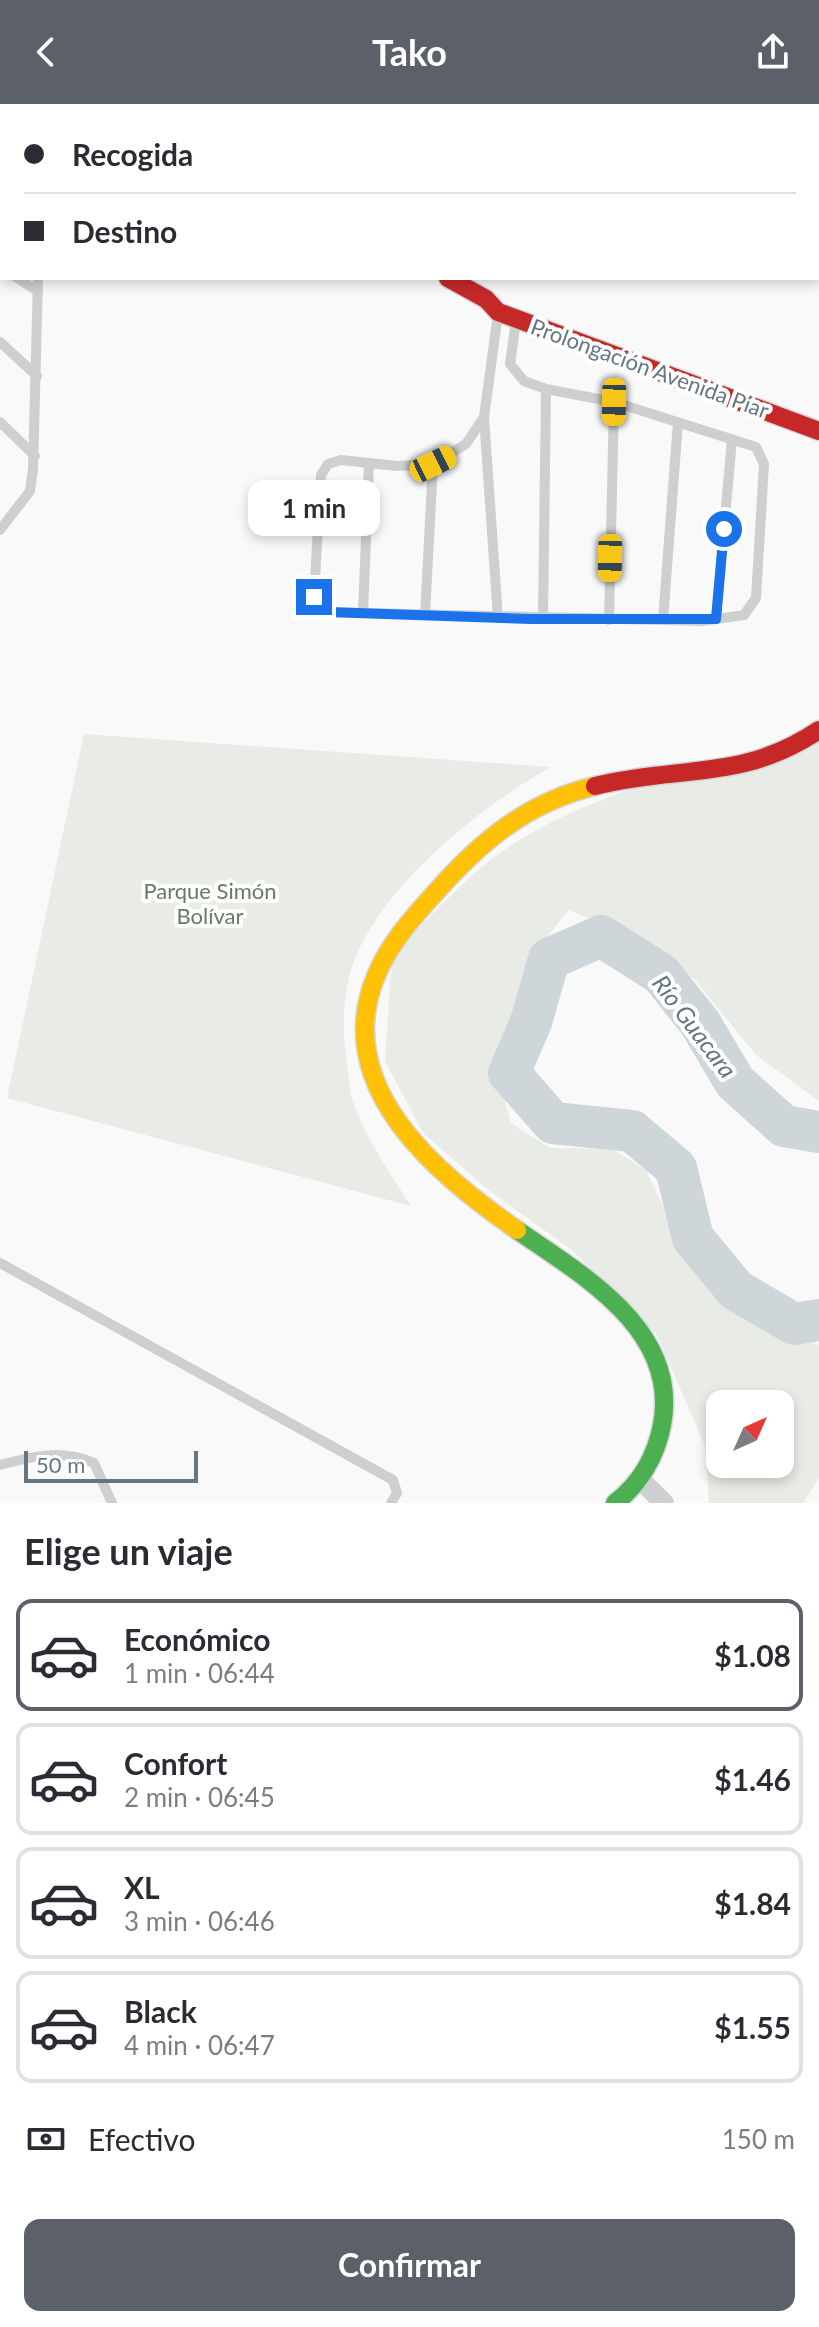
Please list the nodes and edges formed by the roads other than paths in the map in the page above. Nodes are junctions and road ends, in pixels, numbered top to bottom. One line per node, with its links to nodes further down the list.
1 (20, 280): 5 (lane)
2 (38, 280): 5 (lane)
3 (451, 280): 6 (street, Prolongación Avenida Piar)
4 (472, 280): 6 (street)
5 (38, 291): 9 (lane)
6 (492, 306): 7 (street, Prolongación Avenida Piar); 12 (lane)
7 (516, 319): 10 (lane); 15 (street, Prolongación Avenida Piar)
8 (0, 342): 9 (lane)
9 (37, 376): 17 (lane)
10 (546, 389): 11 (lane); 24 (lane)
11 (614, 402): 14 (lane); 26 (lane)
12 (484, 417): 19 (lane); 23 (lane)
13 (0, 422): 17 (lane)
14 (678, 422): 16 (lane); 27 (lane)
15 (819, 431)
16 (732, 439): 25 (lane); 25 (lane)
17 (35, 456): 20 (lane)
18 (369, 463): 19 (lane); 21 (lane); 21 (lane)
19 (433, 464): 22 (lane)
20 (3, 522)
21 (363, 613): 22 (lane)
22 (425, 615): 23 (lane)
23 (498, 618): 24 (lane)
24 (543, 619): 26 (lane)
25 (716, 619): 27 (lane)
26 (609, 620): 27 (lane)
27 (663, 620)
28 (819, 730): 31 (street)
29 (0, 1263): 33 (lane)
30 (0, 1465): 32 (lane)
31 (640, 1479): 34 (street); 35 (street)
32 (112, 1503)
33 (391, 1503)
34 (615, 1503)
35 (664, 1503)

